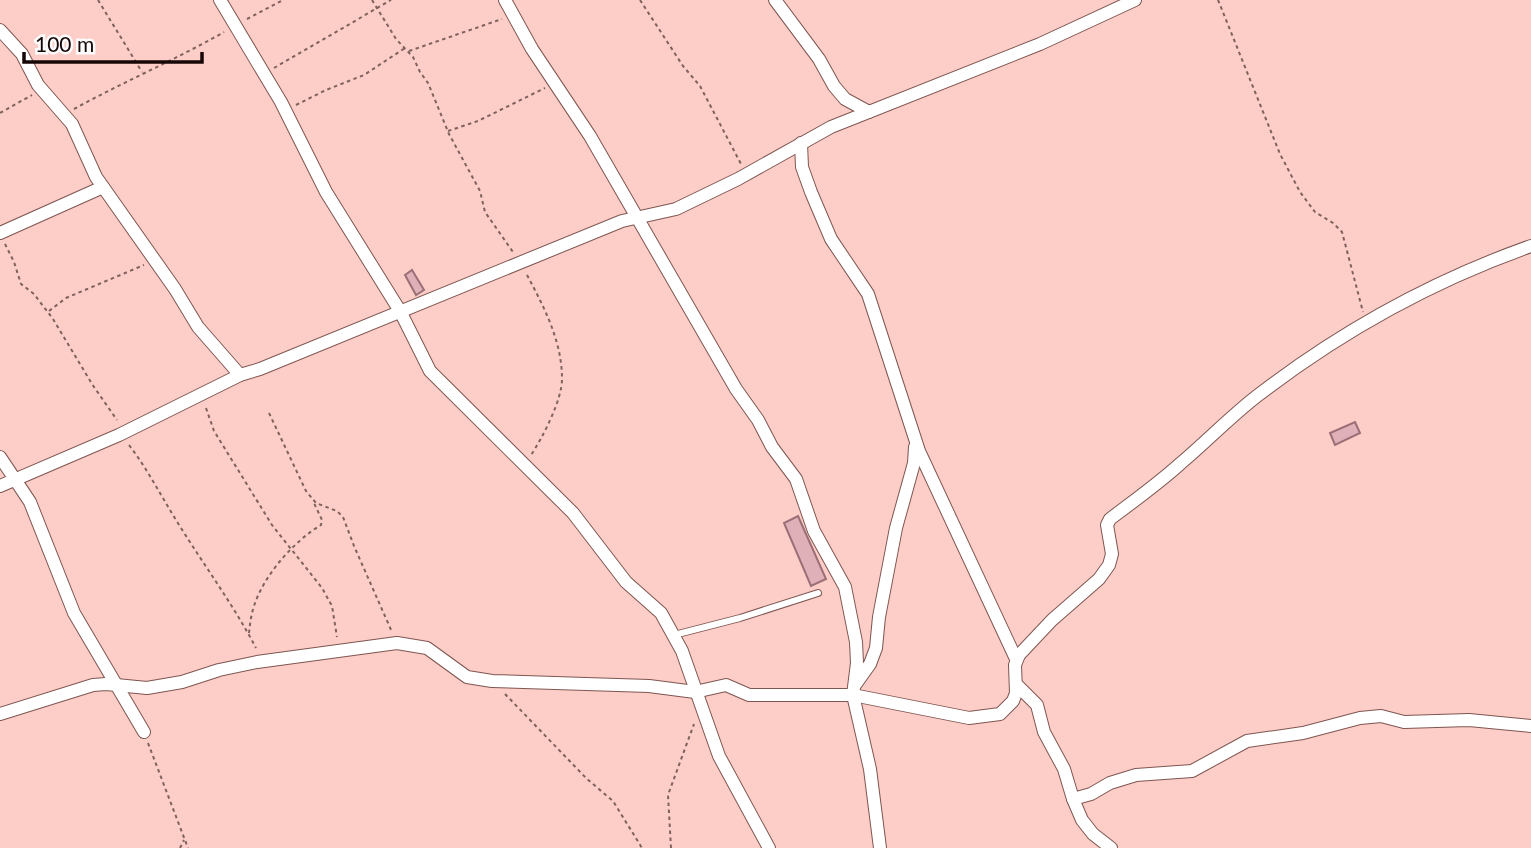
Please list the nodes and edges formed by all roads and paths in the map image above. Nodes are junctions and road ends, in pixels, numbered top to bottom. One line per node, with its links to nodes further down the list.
1 (98, 0): 17 (path)
2 (220, 0): 13 (street)
3 (284, 0): 13 (path)
4 (372, 0): 11 (path)
5 (391, 0): 11 (path)
6 (505, 0): 12 (street)
7 (640, 0): 27 (path)
8 (775, 0): 22 (street)
9 (1135, 0): 22 (street)
10 (1218, 0): 36 (path)
11 (377, 8): 15 (path); 18 (path)
12 (513, 15): 16 (path); 19 (street)
13 (235, 26): 17 (path); 18 (street)
14 (0, 30): 20 (street)
15 (405, 48): 16 (path); 21 (path)
16 (409, 51): 25 (path)
17 (143, 73): 24 (path)
18 (264, 74): 21 (street)
19 (555, 83): 25 (path); 29 (street)
20 (42, 90): 23 (path); 24 (street)
21 (286, 110): 34 (street)
22 (869, 112): 26 (street)
23 (0, 113)
24 (63, 114): 28 (street)
25 (448, 131): 33 (path)
26 (801, 143): 27 (street); 42 (street)
27 (747, 174): 29 (street)
28 (103, 187): 30 (street); 32 (street)
29 (636, 216): 33 (street); 59 (street)
30 (2, 238): 35 (path)
31 (1531, 246): 36 (street)
32 (155, 260): 35 (path); 37 (street)
33 (521, 263): 34 (street); 44 (path)
34 (400, 311): 37 (street); 44 (street)
35 (48, 312): 40 (path)
36 (1366, 323): 54 (street)
37 (240, 375): 38 (street)
38 (201, 395): 41 (street); 48 (path)
39 (269, 413): 47 (path)
40 (118, 421)
41 (118, 435): 45 (street); 50 (path)
42 (914, 437): 54 (street); 59 (street)
43 (0, 457): 45 (street)
44 (524, 464): 51 (street)
45 (14, 479): 46 (street); 58 (street)
46 (0, 486)
47 (313, 501): 48 (path); 52 (path)
48 (291, 548): 50 (path); 53 (path)
49 (818, 593): 51 (lane)
50 (248, 635): 55 (path)
51 (674, 635): 60 (street)
52 (397, 643): 53 (street); 56 (street)
53 (340, 652): 55 (street)
54 (1016, 659): 57 (street)
55 (262, 662): 58 (street)
56 (492, 681): 60 (street); 69 (path)
57 (1017, 685): 59 (street); 65 (street)
58 (118, 686): 62 (street); 64 (street)
59 (854, 690): 60 (street); 72 (street)
60 (695, 692): 61 (street)
61 (701, 707): 70 (path); 71 (street)
62 (0, 714)
63 (1531, 726): 65 (street)
64 (144, 732): 66 (path)
65 (1073, 799): 73 (street)
66 (185, 839): 67 (path); 68 (path)
67 (180, 848)
68 (188, 848)
69 (642, 848)
70 (671, 848)
71 (769, 848)
72 (880, 848)
73 (1111, 848)

